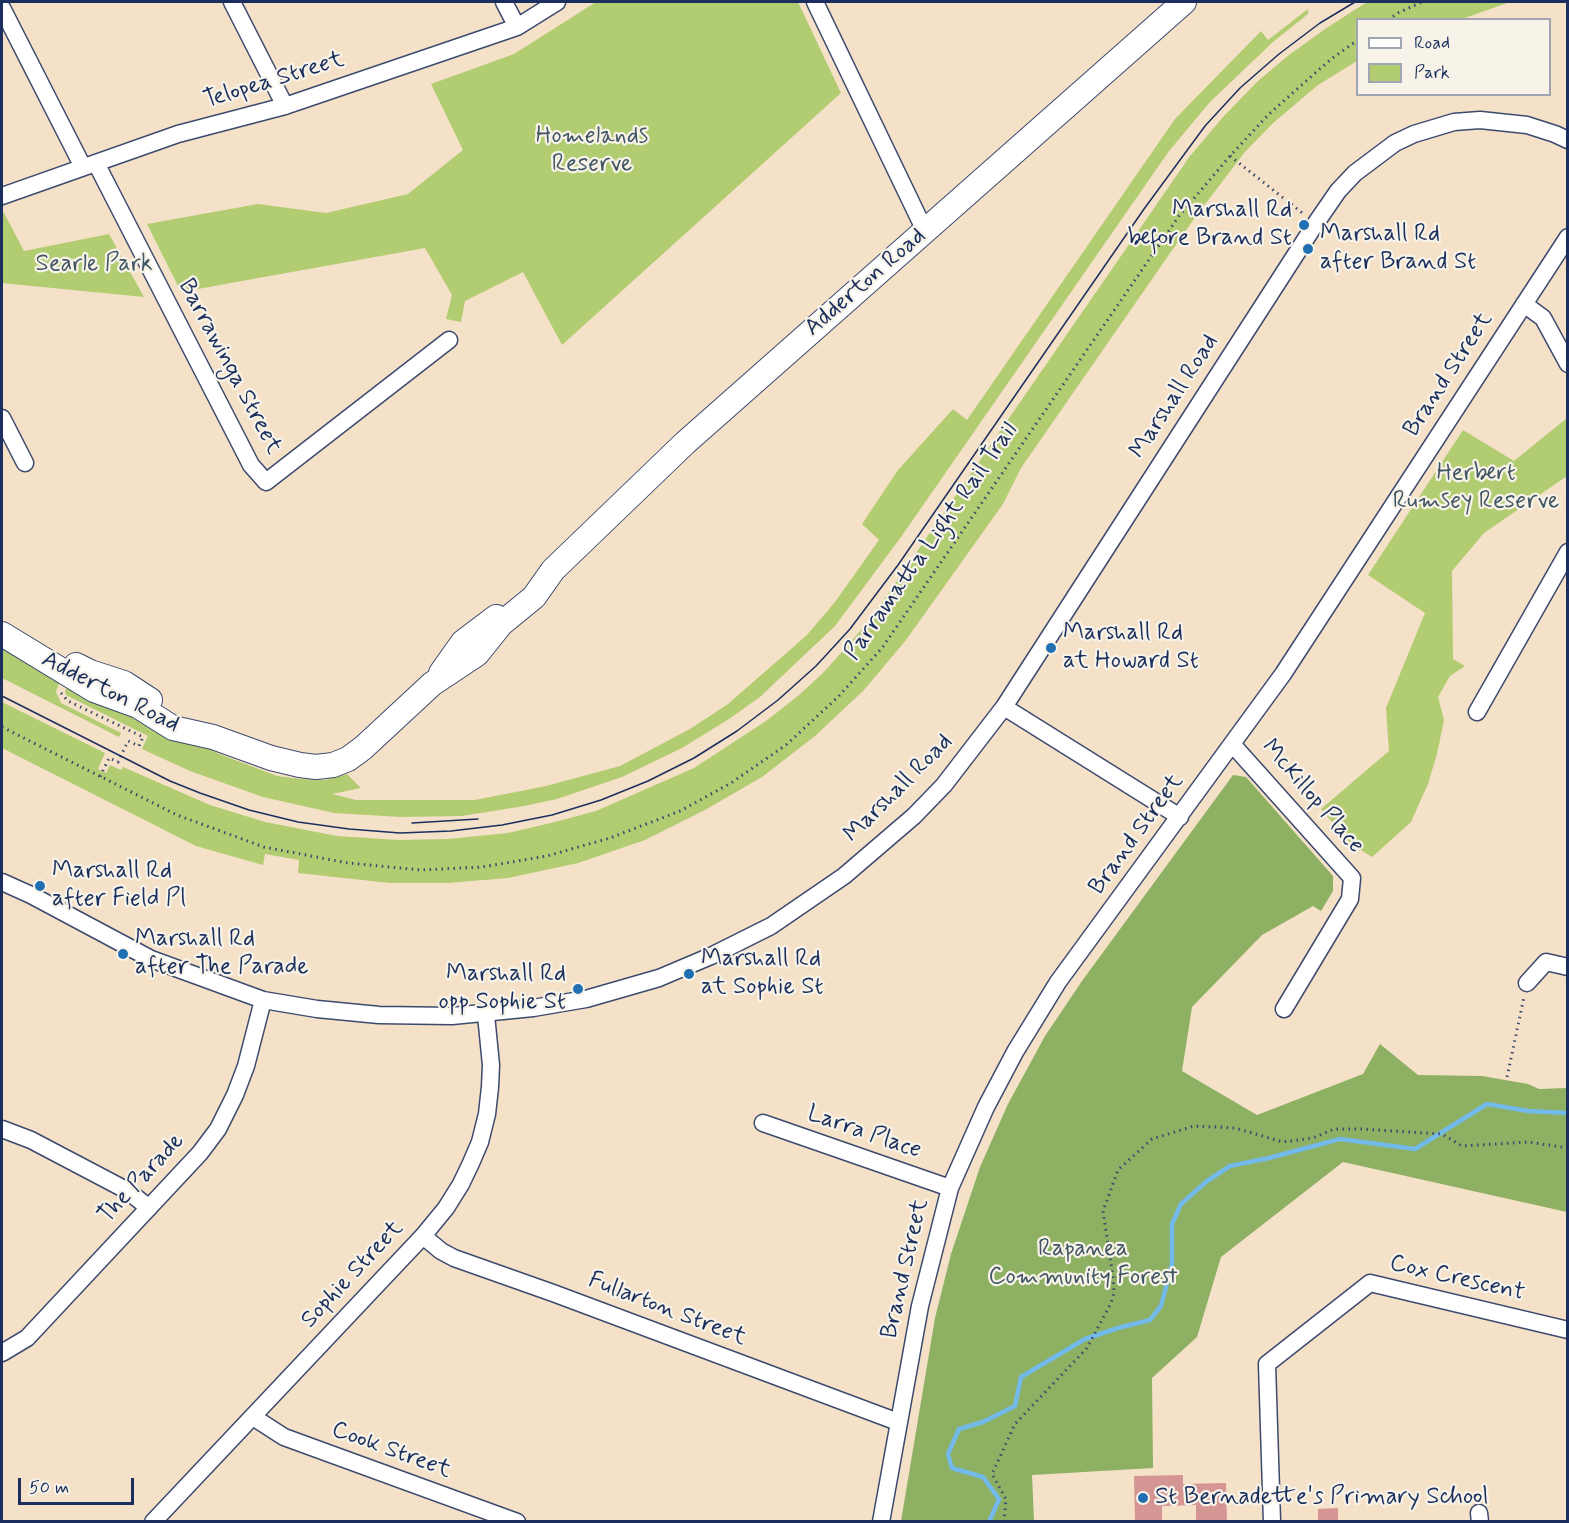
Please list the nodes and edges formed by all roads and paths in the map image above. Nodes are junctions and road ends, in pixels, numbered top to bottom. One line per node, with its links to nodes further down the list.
1 (232, 2): 11 (street)
2 (504, 2): 9 (street)
3 (556, 2): 9 (street, Telopea Street)
4 (815, 2): 17 (street)
5 (1184, 2): 17 (main road, Adderton Road)
6 (1422, 2): 8 (path)
7 (2, 8): 14 (street)
8 (1390, 18)
9 (517, 27): 11 (street, Telopea Street)
10 (1356, 41): 13 (path, Parramatta Light Rail Trail)
11 (285, 106): 14 (street, Telopea Street)
12 (1568, 140): 16 (street, Marshall Road)
13 (1230, 156): 16 (path); 32 (path, Parramatta Light Rail Trail)
14 (89, 165): 15 (street, Telopea Street); 20 (street, Barrawinga Street)
15 (2, 196)
16 (1316, 223): 27 (street, Marshall Road)
17 (925, 231): 30 (main road, Adderton Road)
18 (1568, 237): 19 (street, Brand Street)
19 (1524, 304): 21 (street); 31 (street, Brand Street)
20 (449, 340)
21 (1568, 363)
22 (2, 418): 23 (street)
23 (25, 463)
24 (1568, 552): 28 (street)
25 (6, 636): 26 (main road, Adderton Road); 30 (main road, Adderton Road)
26 (68, 675): 30 (main road, Adderton Road); 32 (path)
27 (1005, 707): 33 (street); 39 (street, Marshall Road)
28 (1477, 712)
29 (2, 727): 32 (path, Parramatta Light Rail Trail)
30 (213, 737)
31 (1233, 745): 33 (street, Brand Street); 38 (street, McKillop Place)
32 (100, 777)
33 (1180, 817): 44 (street, Brand Street)
34 (2, 882): 37 (street, Marshall Road)
35 (1568, 967): 36 (street)
36 (1527, 983): 40 (path)
37 (262, 1000): 39 (street, Marshall Road); 45 (street, The Parade)
38 (1284, 1009)
39 (486, 1014): 46 (street, Sophie Street)
40 (1507, 1077)
41 (763, 1123): 44 (street, Larra Place)
42 (2, 1130): 45 (street)
43 (1568, 1148): 54 (path)
44 (950, 1188): 50 (street, Brand Street)
45 (149, 1208): 48 (street, The Parade)
46 (423, 1236): 49 (street, Sophie Street); 50 (street, Fullarton Street)
47 (1568, 1330): 55 (street, Cox Crescent)
48 (2, 1353)
49 (253, 1417): 51 (street, Sophie Street); 52 (street, Cook Street)
50 (898, 1422): 53 (street, Brand Street)
51 (153, 1521)
52 (517, 1521)
53 (881, 1521)
54 (1004, 1521)
55 (1272, 1521)

